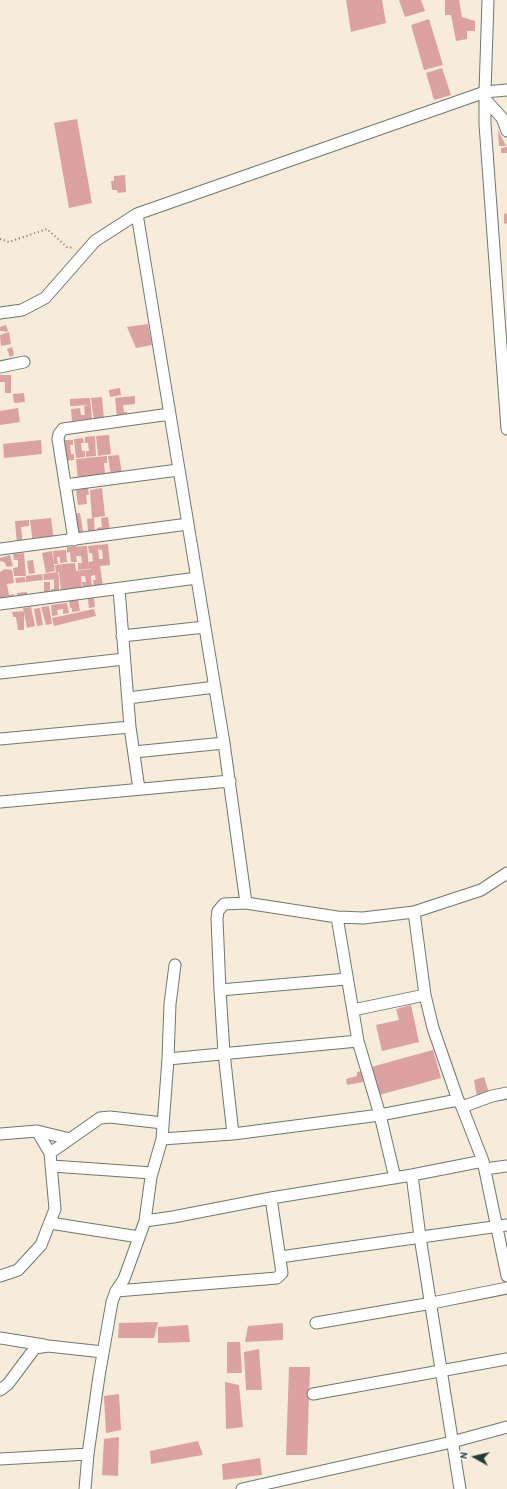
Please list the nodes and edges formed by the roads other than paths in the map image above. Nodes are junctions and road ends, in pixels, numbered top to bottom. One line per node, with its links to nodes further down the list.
1 (488, 0): 3 (street)
2 (507, 90): 3 (street)
3 (484, 95): 4 (street); 5 (street); 9 (street)
4 (507, 131)
5 (137, 214): 6 (street); 10 (street)
6 (0, 313)
7 (24, 362): 8 (street)
8 (0, 367)
9 (505, 386): 11 (street)
10 (170, 414): 12 (street); 13 (street)
11 (507, 429)
12 (178, 470): 13 (street); 14 (street)
13 (65, 485): 15 (street)
14 (188, 524): 15 (street); 17 (street)
15 (74, 540): 16 (street)
16 (0, 549)
17 (197, 578): 18 (street); 20 (street)
18 (119, 589): 19 (street); 21 (street)
19 (0, 604)
20 (205, 627): 21 (street); 24 (street)
21 (122, 636): 22 (street)
22 (124, 659): 23 (street); 25 (street)
23 (0, 672)
24 (215, 687): 25 (street); 28 (street)
25 (128, 698): 26 (street)
26 (130, 727): 27 (street); 29 (street)
27 (0, 739)
28 (224, 743): 29 (street); 30 (street)
29 (134, 752): 31 (street)
30 (230, 781): 31 (street); 34 (street)
31 (139, 789): 32 (street)
32 (0, 802)
33 (507, 873): 35 (street)
34 (246, 903): 36 (street); 39 (street)
35 (414, 912): 36 (street); 40 (street)
36 (337, 917): 38 (street)
37 (175, 965): 44 (street)
38 (347, 979): 39 (street); 41 (street)
39 (220, 990): 43 (street)
40 (425, 995): 41 (street); 46 (street)
41 (353, 1010): 42 (street)
42 (358, 1041): 43 (street); 47 (street)
43 (224, 1053): 44 (street); 51 (street)
44 (168, 1059): 48 (street)
45 (507, 1093): 46 (street)
46 (460, 1103): 47 (street); 55 (street)
47 (380, 1115): 51 (street); 60 (street)
48 (163, 1123): 52 (street); 53 (street)
49 (37, 1131): 50 (street); 52 (street); 54 (street)
50 (0, 1134)
51 (233, 1134): 53 (street)
52 (70, 1139): 54 (street)
53 (162, 1139): 58 (street)
54 (50, 1154): 56 (street)
55 (484, 1165): 57 (street); 59 (street); 64 (street)
56 (52, 1166): 58 (street); 63 (street)
57 (507, 1166)
58 (152, 1173): 62 (street)
59 (412, 1175): 60 (street); 66 (street)
60 (395, 1178): 61 (street)
61 (271, 1198): 62 (street); 67 (street)
62 (145, 1221): 65 (street)
63 (50, 1223): 65 (street); 68 (street)
64 (502, 1226): 66 (street); 69 (street)
65 (139, 1237): 71 (street)
66 (420, 1237): 67 (street); 72 (street)
67 (280, 1257): 71 (street)
68 (0, 1276)
69 (507, 1276)
70 (507, 1288): 72 (street)
71 (116, 1291): 76 (street)
72 (432, 1303): 73 (street); 78 (street)
73 (316, 1323)
74 (0, 1338): 75 (street)
75 (48, 1346): 76 (street); 79 (street)
76 (103, 1352): 83 (street)
77 (507, 1359): 78 (street)
78 (441, 1371): 80 (street); 82 (street)
79 (0, 1390)
80 (313, 1394)
81 (507, 1427): 82 (street)
82 (452, 1442): 85 (street); 88 (street)
83 (88, 1454): 84 (street); 86 (street)
84 (0, 1459)
85 (286, 1484): 87 (street)
86 (85, 1489)
87 (242, 1489)
88 (460, 1489)

